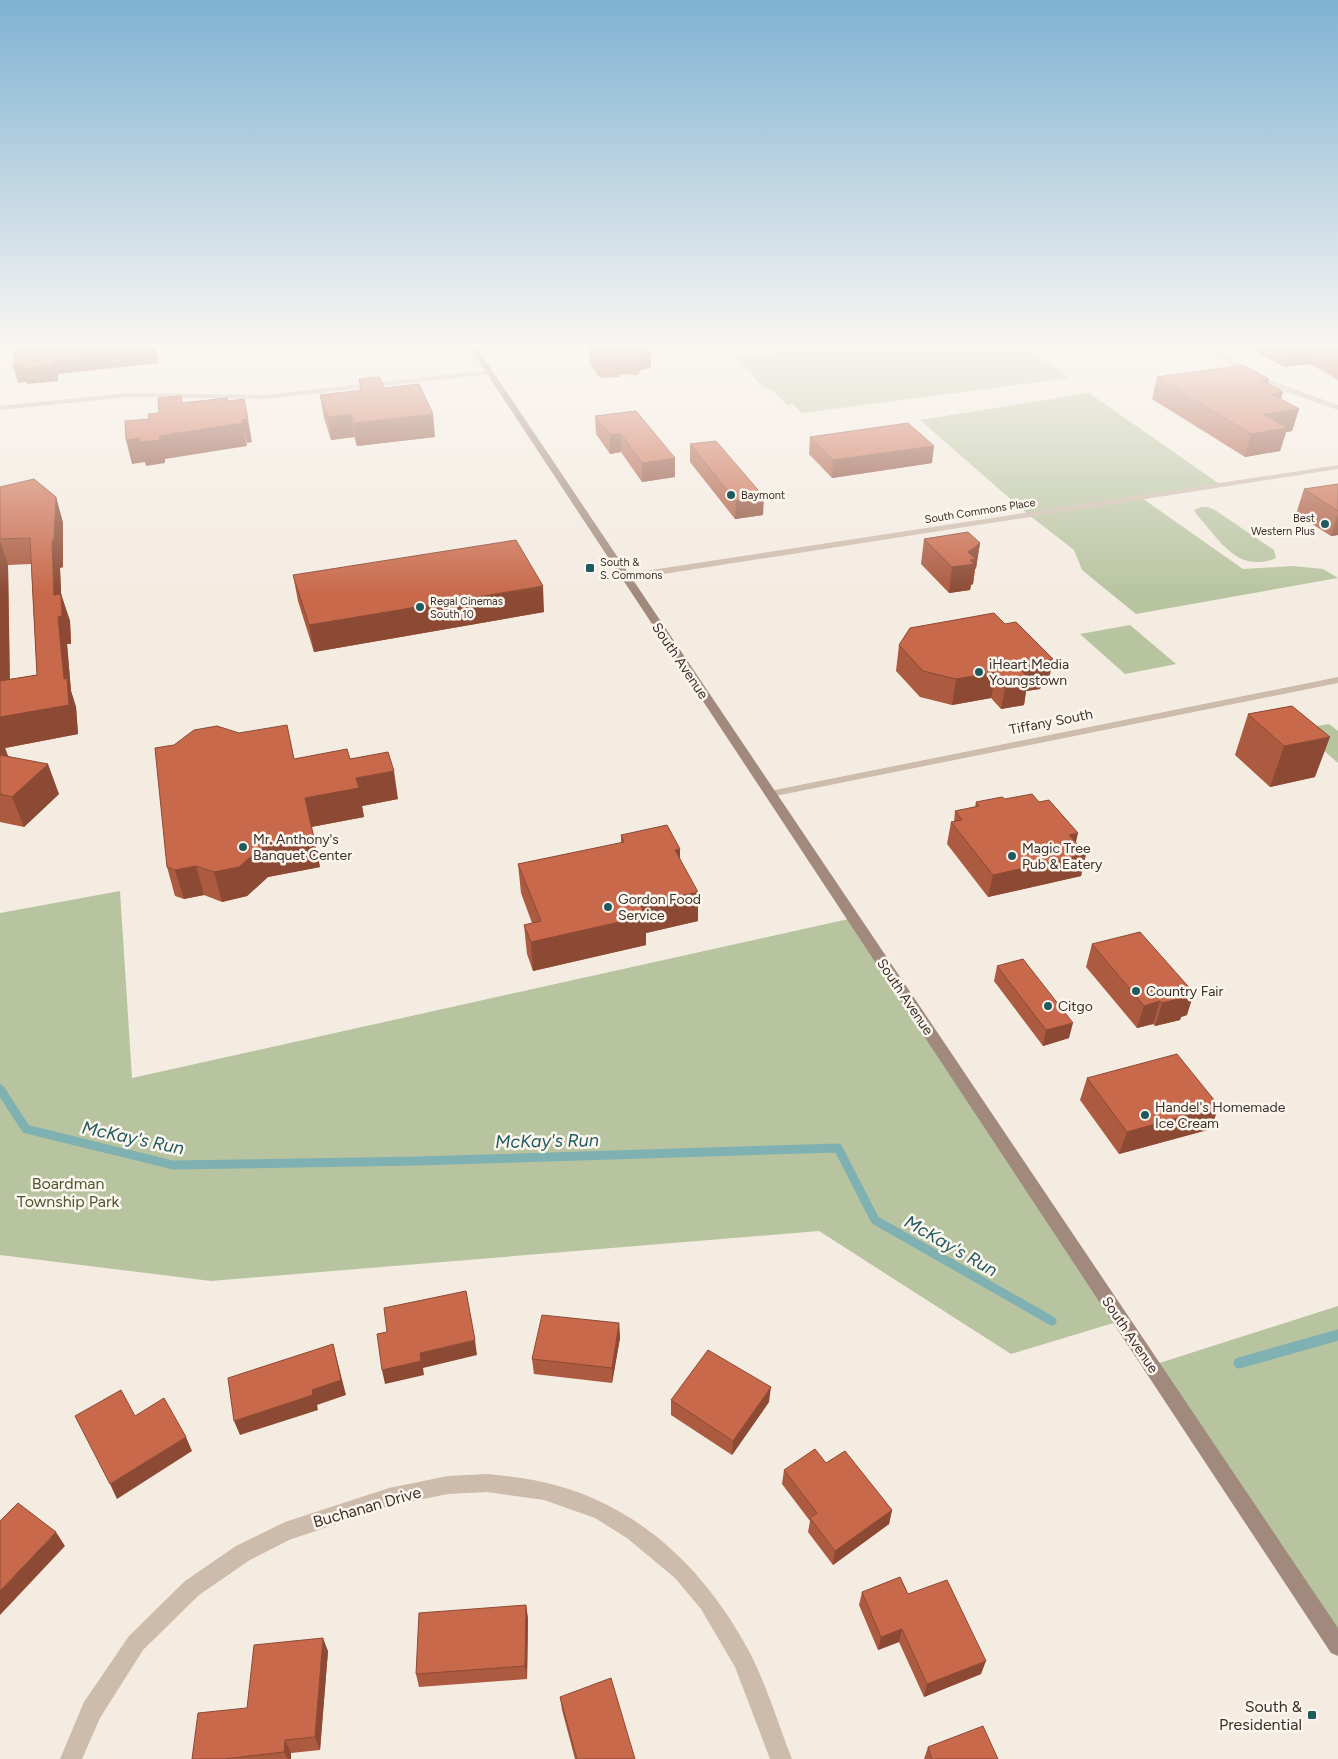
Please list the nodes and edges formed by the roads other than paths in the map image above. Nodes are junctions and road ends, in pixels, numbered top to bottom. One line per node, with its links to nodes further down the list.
1 (527, 430): 3 (main road, South Avenue)
2 (1338, 467): 3 (street, South Commons Place)
3 (625, 577): 5 (main road, South Avenue)
4 (1338, 680): 5 (street, Tiffany South)
5 (770, 794): 6 (main road, South Avenue)
6 (1338, 1646)
7 (71, 1759): 8 (street, Buchanan Drive)
8 (780, 1759)

